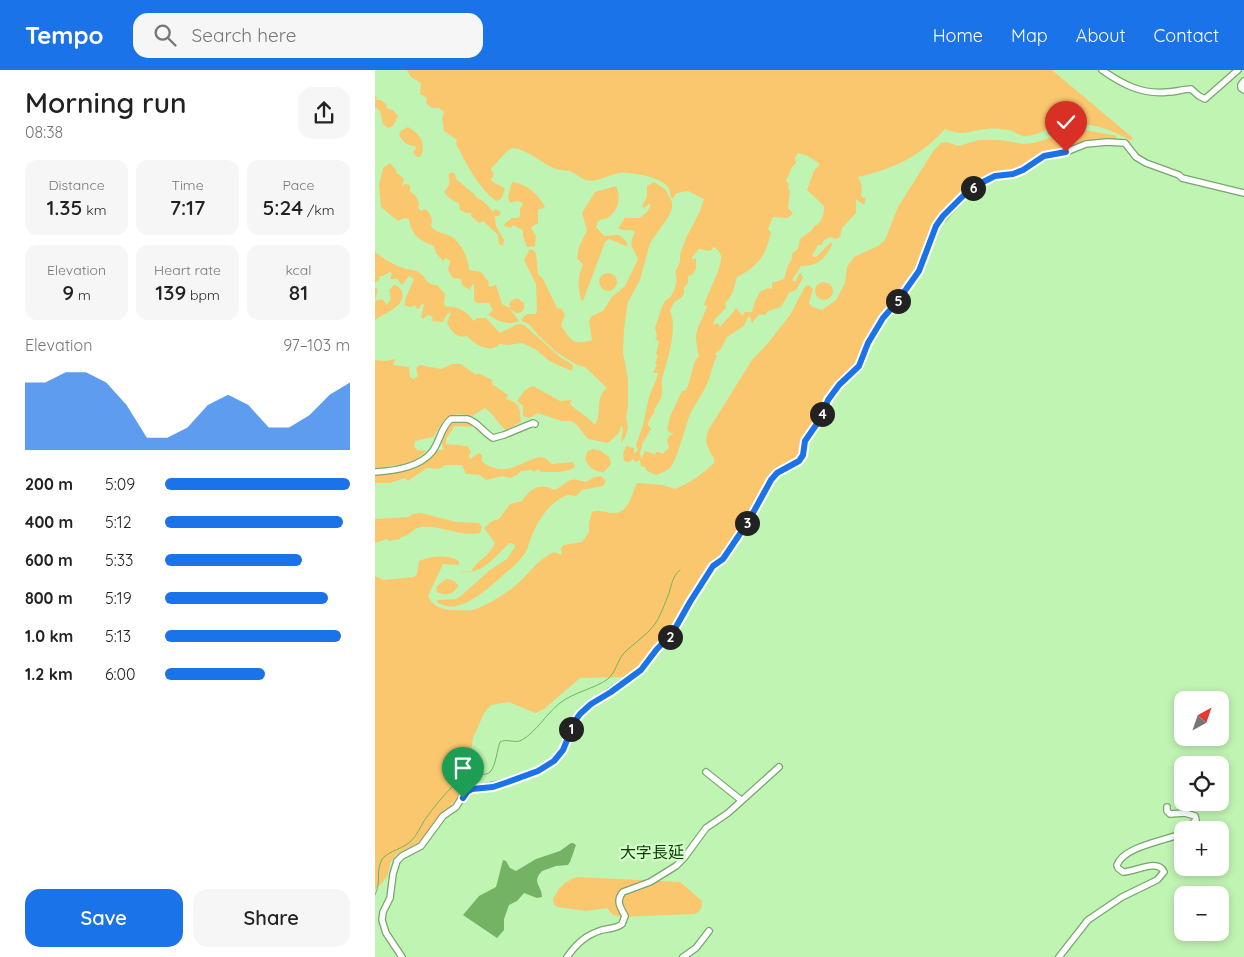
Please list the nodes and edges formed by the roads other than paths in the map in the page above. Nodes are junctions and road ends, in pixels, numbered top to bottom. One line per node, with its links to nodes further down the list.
1 (1102, 70): 2 (street)
2 (1238, 70)
3 (1244, 81): 4 (street)
4 (1244, 90)
5 (1244, 193): 15 (street)
6 (535, 424): 7 (street)
7 (375, 472)
8 (779, 767): 10 (street)
9 (706, 772): 10 (street)
10 (741, 800): 16 (street)
11 (1167, 807): 12 (street)
12 (1195, 821)
13 (1174, 837): 18 (street)
14 (709, 931): 17 (street)
15 (402, 957)
16 (567, 957)
17 (683, 957)
18 (1059, 957)

